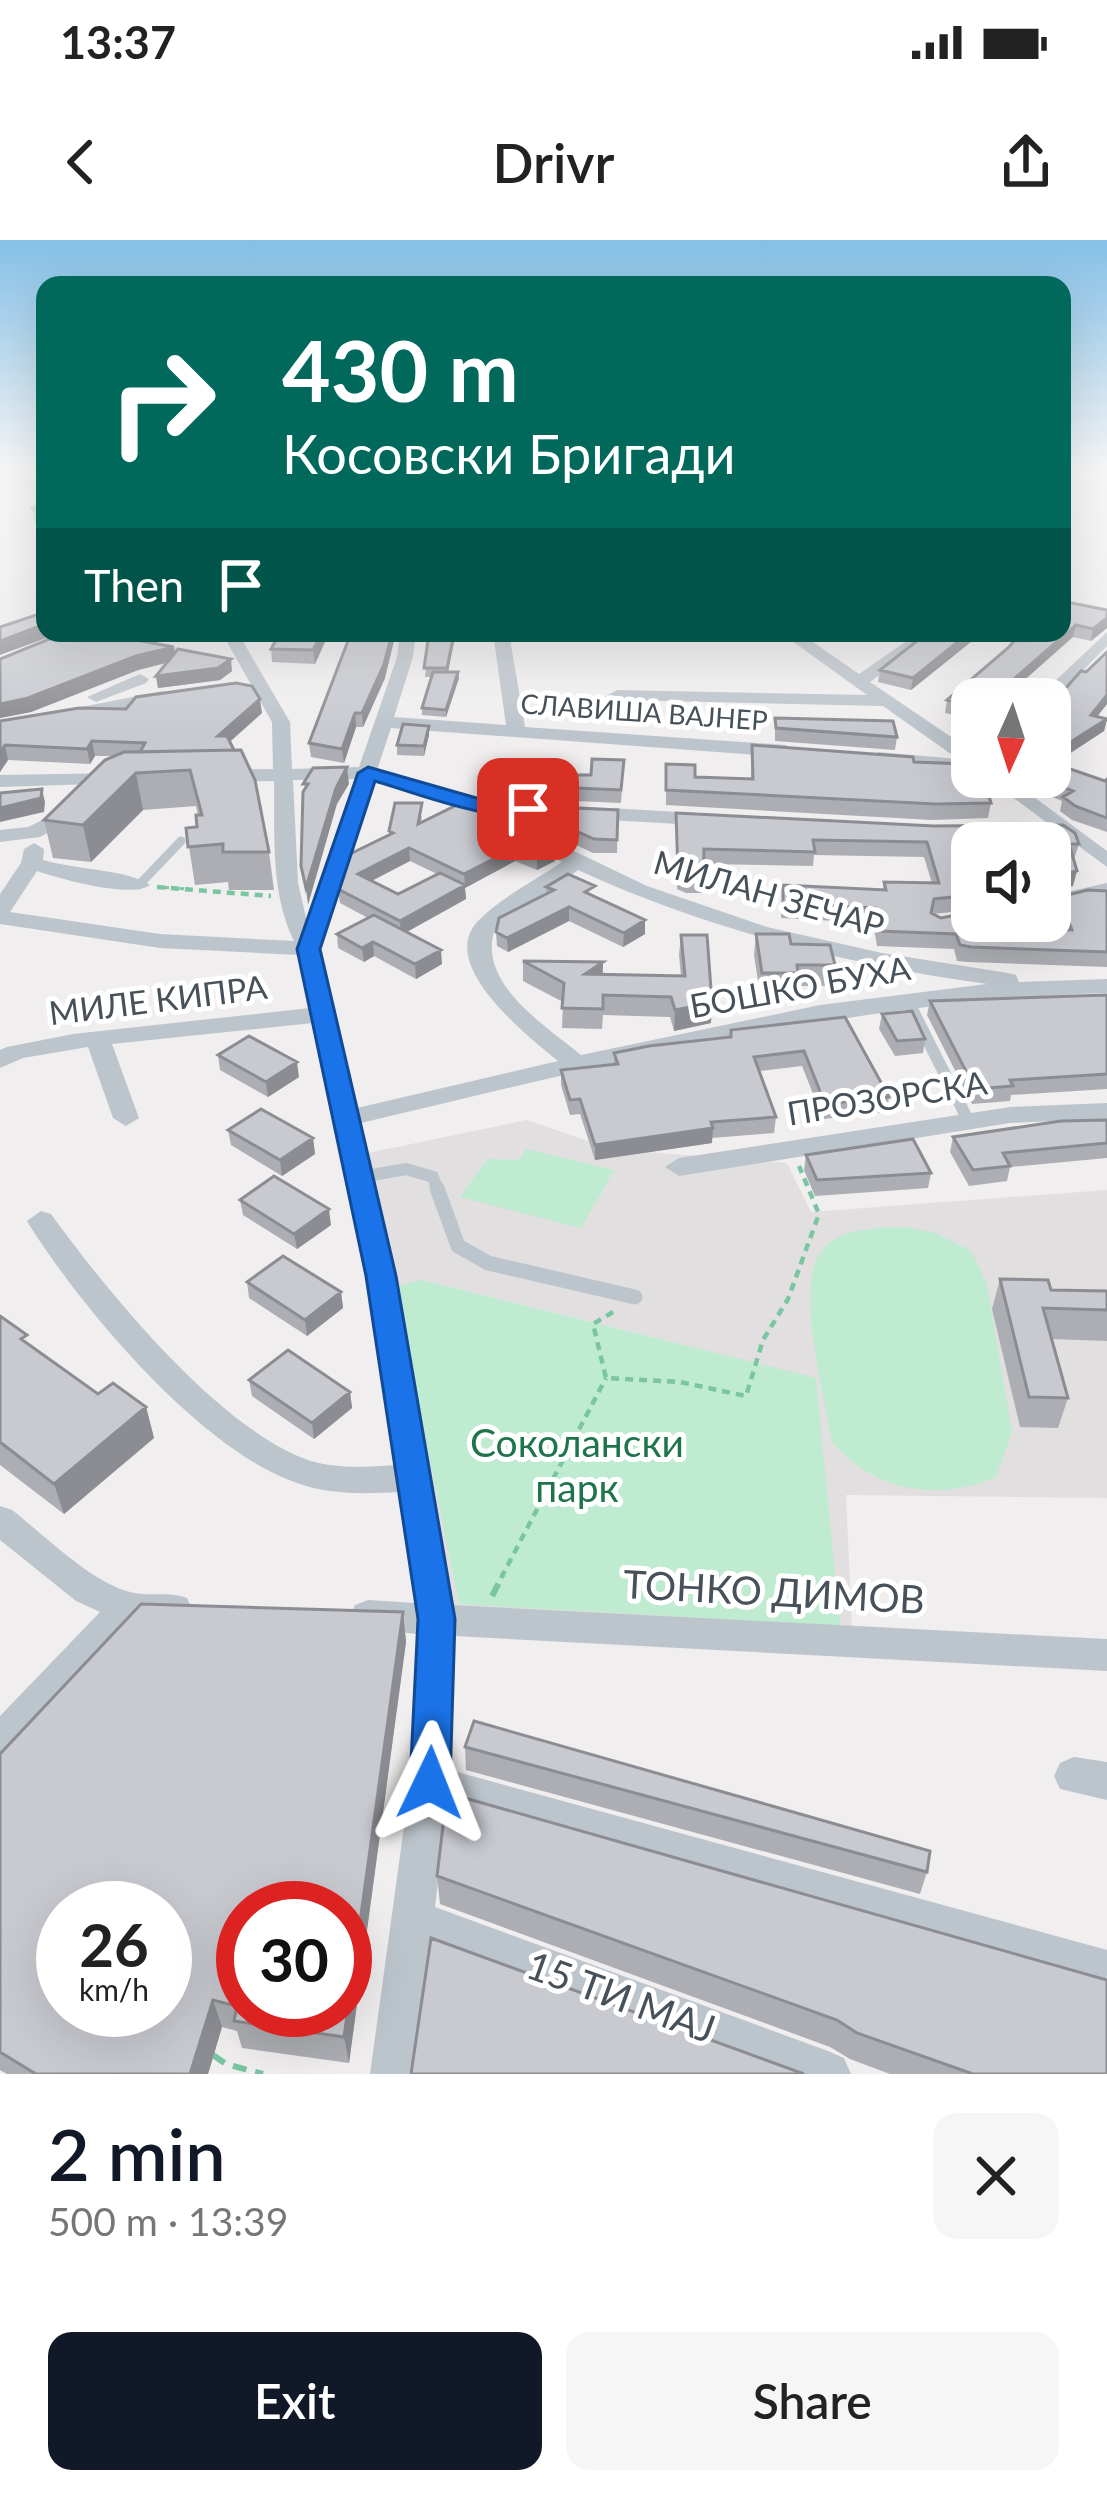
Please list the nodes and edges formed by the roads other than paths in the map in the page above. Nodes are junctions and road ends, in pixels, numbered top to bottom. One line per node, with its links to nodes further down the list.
1 (1107, 637): 7 (street)
2 (236, 642): 10 (street)
3 (407, 642): 16 (street)
4 (502, 642): 18 (street)
5 (801, 642): 9 (street)
6 (916, 642): 9 (street)
7 (1066, 678)
8 (140, 679): 15 (street)
9 (857, 682): 14 (street)
10 (262, 684): 11 (street); 23 (street)
11 (240, 687)
12 (194, 692): 15 (street)
13 (616, 694): 14 (street)
14 (887, 701): 19 (street)
15 (54, 716): 17 (street)
16 (383, 722): 18 (street, СЛАВИША ВАЈНЕР); 24 (street)
17 (0, 728)
18 (516, 730): 20 (street, СЛАВИША ВАЈНЕР)
19 (951, 748)
20 (812, 753)
21 (858, 757): 22 (street)
22 (951, 762)
23 (286, 773): 24 (street); 25 (street); 44 (street)
24 (368, 773): 30 (street); 44 (street)
25 (200, 776)
26 (130, 778): 27 (street)
27 (107, 779): 28 (street); 33 (street)
28 (0, 782)
29 (1022, 798): 32 (street)
30 (486, 807): 31 (street); 39 (street, МИЛАН ЗЕЧАР)
31 (732, 821)
32 (1054, 822)
33 (33, 833): 35 (street); 38 (street)
34 (1071, 835): 37 (street)
35 (0, 836)
36 (181, 841): 40 (lane)
37 (1107, 861)
38 (32, 863): 40 (street); 43 (street)
39 (575, 863): 45 (street, МИЛАН ЗЕЧАР); 52 (street)
40 (140, 885)
41 (1107, 889): 42 (lane)
42 (1071, 897)
43 (0, 914): 44 (street)
44 (308, 949): 49 (street)
45 (907, 965): 46 (street, МИЛАН ЗЕЧАР); 48 (street)
46 (1054, 986): 47 (street, БОШКО БУХА); 48 (street, БОШКО БУХА)
47 (1107, 986)
48 (914, 1000): 52 (street, БОШКО БУХА); 56 (lane)
49 (325, 1014): 50 (street, МИЛЕ КИПРА); 55 (street)
50 (97, 1038): 51 (street, МИЛЕ КИПРА); 54 (street)
51 (0, 1060)
52 (580, 1066): 55 (street, БОШКО БУХА)
53 (1107, 1111): 56 (street, ПРОЗОРСКА)
54 (126, 1118)
55 (349, 1118): 58 (street)
56 (969, 1122): 57 (street, ПРОЗОРСКА)
57 (679, 1167)
58 (361, 1177): 60 (lane); 61 (street)
59 (41, 1221): 61 (street)
60 (635, 1297)
61 (412, 1477): 66 (street)
62 (0, 1520): 63 (street)
63 (127, 1607): 64 (street); 68 (street)
64 (199, 1610)
65 (341, 1616): 66 (street, ТОНКО ДИМОВ)
66 (436, 1619): 67 (street, ТОНКО ДИМОВ); 69 (street)
67 (1107, 1655)
68 (0, 1743)
69 (430, 1783): 70 (street); 71 (street)
70 (414, 1920): 72 (street); 73 (street, 15 ТИ МАЈ)
71 (1107, 1972)
72 (393, 2074)
73 (828, 2074)

